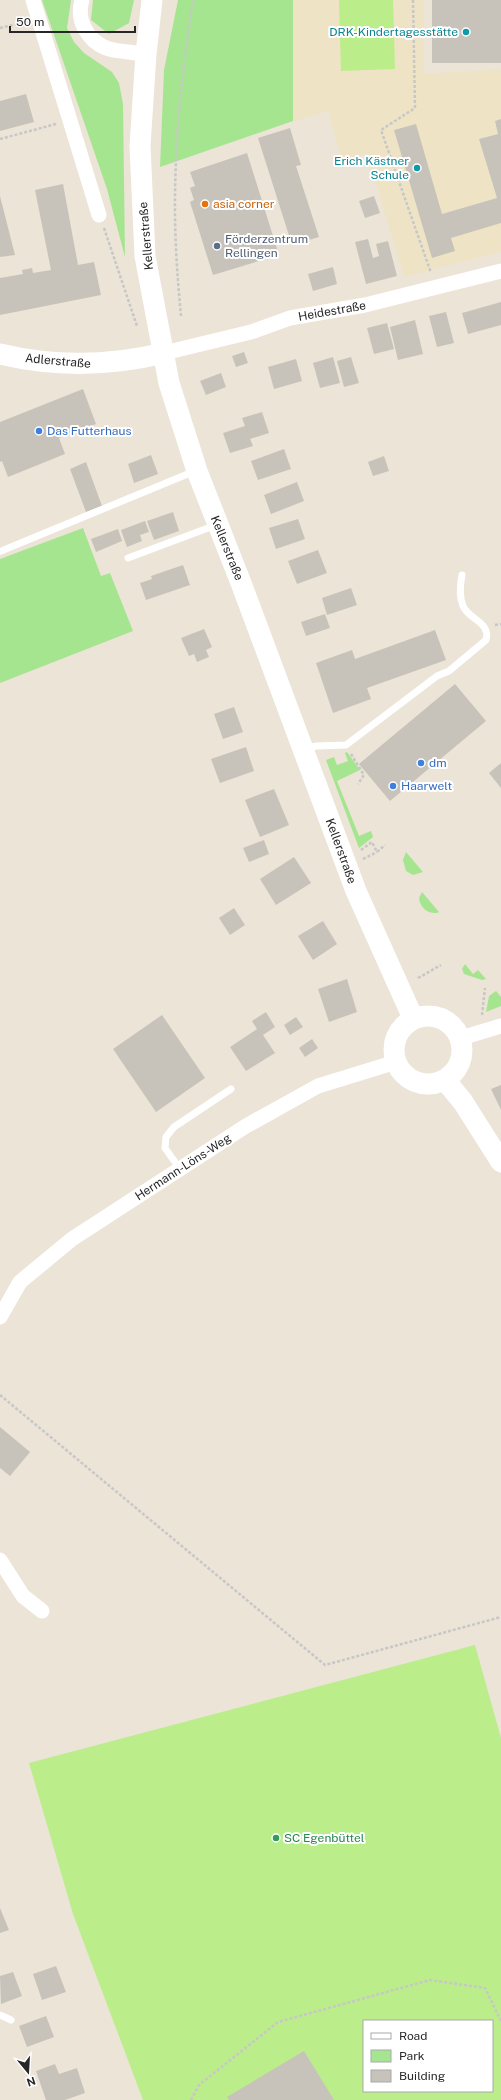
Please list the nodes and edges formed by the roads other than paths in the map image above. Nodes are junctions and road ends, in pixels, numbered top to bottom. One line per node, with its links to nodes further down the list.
1 (33, 0): 5 (street)
2 (82, 0): 4 (street)
3 (152, 0): 4 (main road, Kellerstraße)
4 (146, 54): 7 (main road, Kellerstraße)
5 (99, 215)
6 (501, 271): 7 (street, Heidestraße)
7 (164, 353): 8 (main road, Adlerstraße); 9 (main road, Kellerstraße)
8 (0, 354)
9 (197, 471): 10 (main road, Kellerstraße); 11 (lane)
10 (218, 524): 12 (lane); 14 (main road, Kellerstraße)
11 (1, 551)
12 (128, 558)
13 (462, 575): 14 (lane)
14 (303, 749): 15 (main road, Kellerstraße)
15 (413, 1018): 17 (main road); 18 (main road)
16 (501, 1026): 17 (street)
17 (461, 1038): 19 (main road)
18 (396, 1062): 19 (main road); 22 (street, Hermann-Löns-Weg)
19 (445, 1080): 21 (main road)
20 (231, 1089): 22 (lane)
21 (501, 1162)
22 (180, 1169): 23 (street, Hermann-Löns-Weg)
23 (0, 1317)
24 (0, 1560): 25 (street)
25 (42, 1611)
26 (0, 2015): 27 (lane)
27 (11, 2020)

